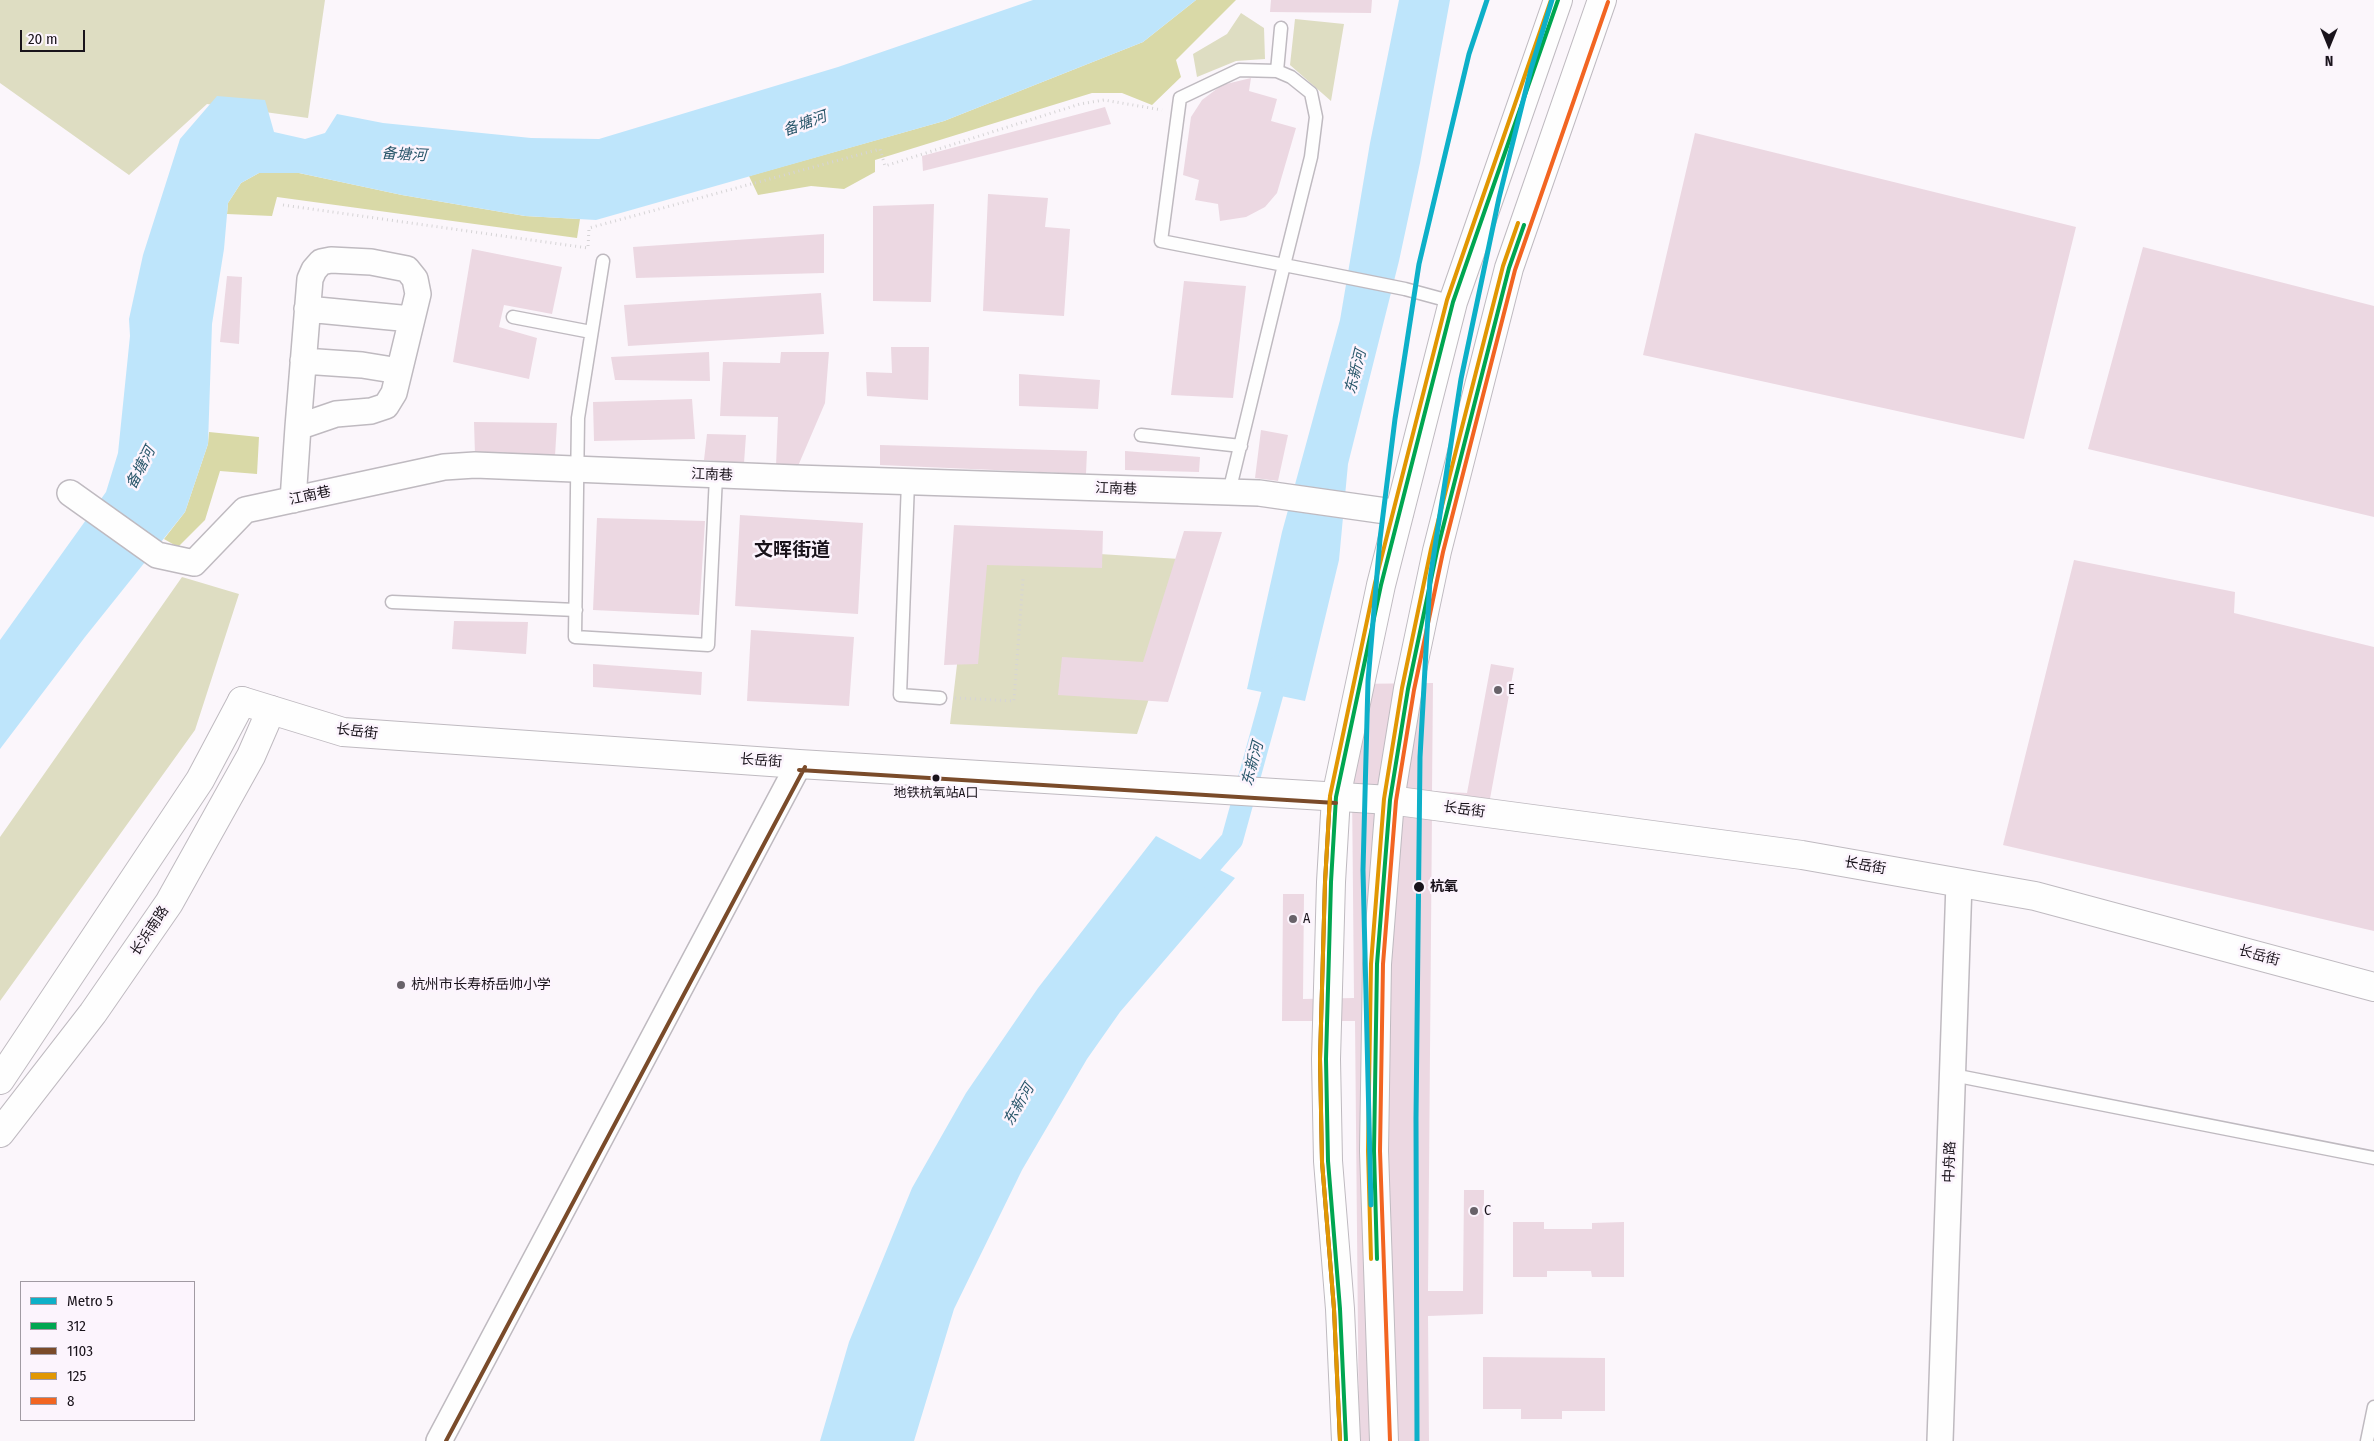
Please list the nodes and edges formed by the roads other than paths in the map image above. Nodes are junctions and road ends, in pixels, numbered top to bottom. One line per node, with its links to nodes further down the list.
1 (1558, 0): 7 (main road)
2 (1602, 0): 30 (main road)
3 (1281, 28): 4 (lane)
4 (1277, 71): 6 (lane); 6 (lane)
5 (603, 261): 11 (lane)
6 (1284, 266): 7 (lane); 16 (lane)
7 (1453, 302): 23 (main road)
8 (307, 309): 10 (street); 10 (street); 12 (street)
9 (513, 317): 11 (lane)
10 (411, 319): 13 (street)
11 (592, 332): 17 (lane)
12 (303, 361): 13 (street); 14 (street)
13 (399, 371): 14 (street)
14 (298, 427): 22 (street)
15 (1141, 435): 16 (lane)
16 (1240, 446): 20 (lane)
17 (576, 469): 18 (street, 江南巷); 22 (street, 江南巷); 25 (lane)
18 (716, 476): 19 (street, 江南巷); 25 (lane)
19 (908, 482): 20 (street, 江南巷); 26 (lane)
20 (1229, 492): 23 (street, 江南巷)
21 (79, 499): 22 (street, 江南巷)
22 (293, 500)
23 (1400, 513): 29 (main road)
24 (392, 602): 25 (lane)
25 (576, 610)
26 (940, 698)
27 (271, 710): 28 (main road, 长岳街); 34 (main road, 长岳街); 35 (main road, 长浜南路)
28 (799, 764): 29 (main road, 长岳街); 38 (street)
29 (1336, 797): 30 (main road, 长岳街); 39 (main road)
30 (1390, 800): 31 (main road, 长岳街); 40 (main road)
31 (1960, 883): 32 (main road, 长岳街); 33 (street, 中舟路)
32 (2374, 987)
33 (1953, 1074): 36 (lane); 41 (street, 中舟路)
34 (0, 1080)
35 (0, 1133)
36 (2374, 1158)
37 (2374, 1407): 42 (lane)
38 (439, 1441)
39 (1346, 1441)
40 (1384, 1441)
41 (1940, 1441)
42 (2367, 1441)

